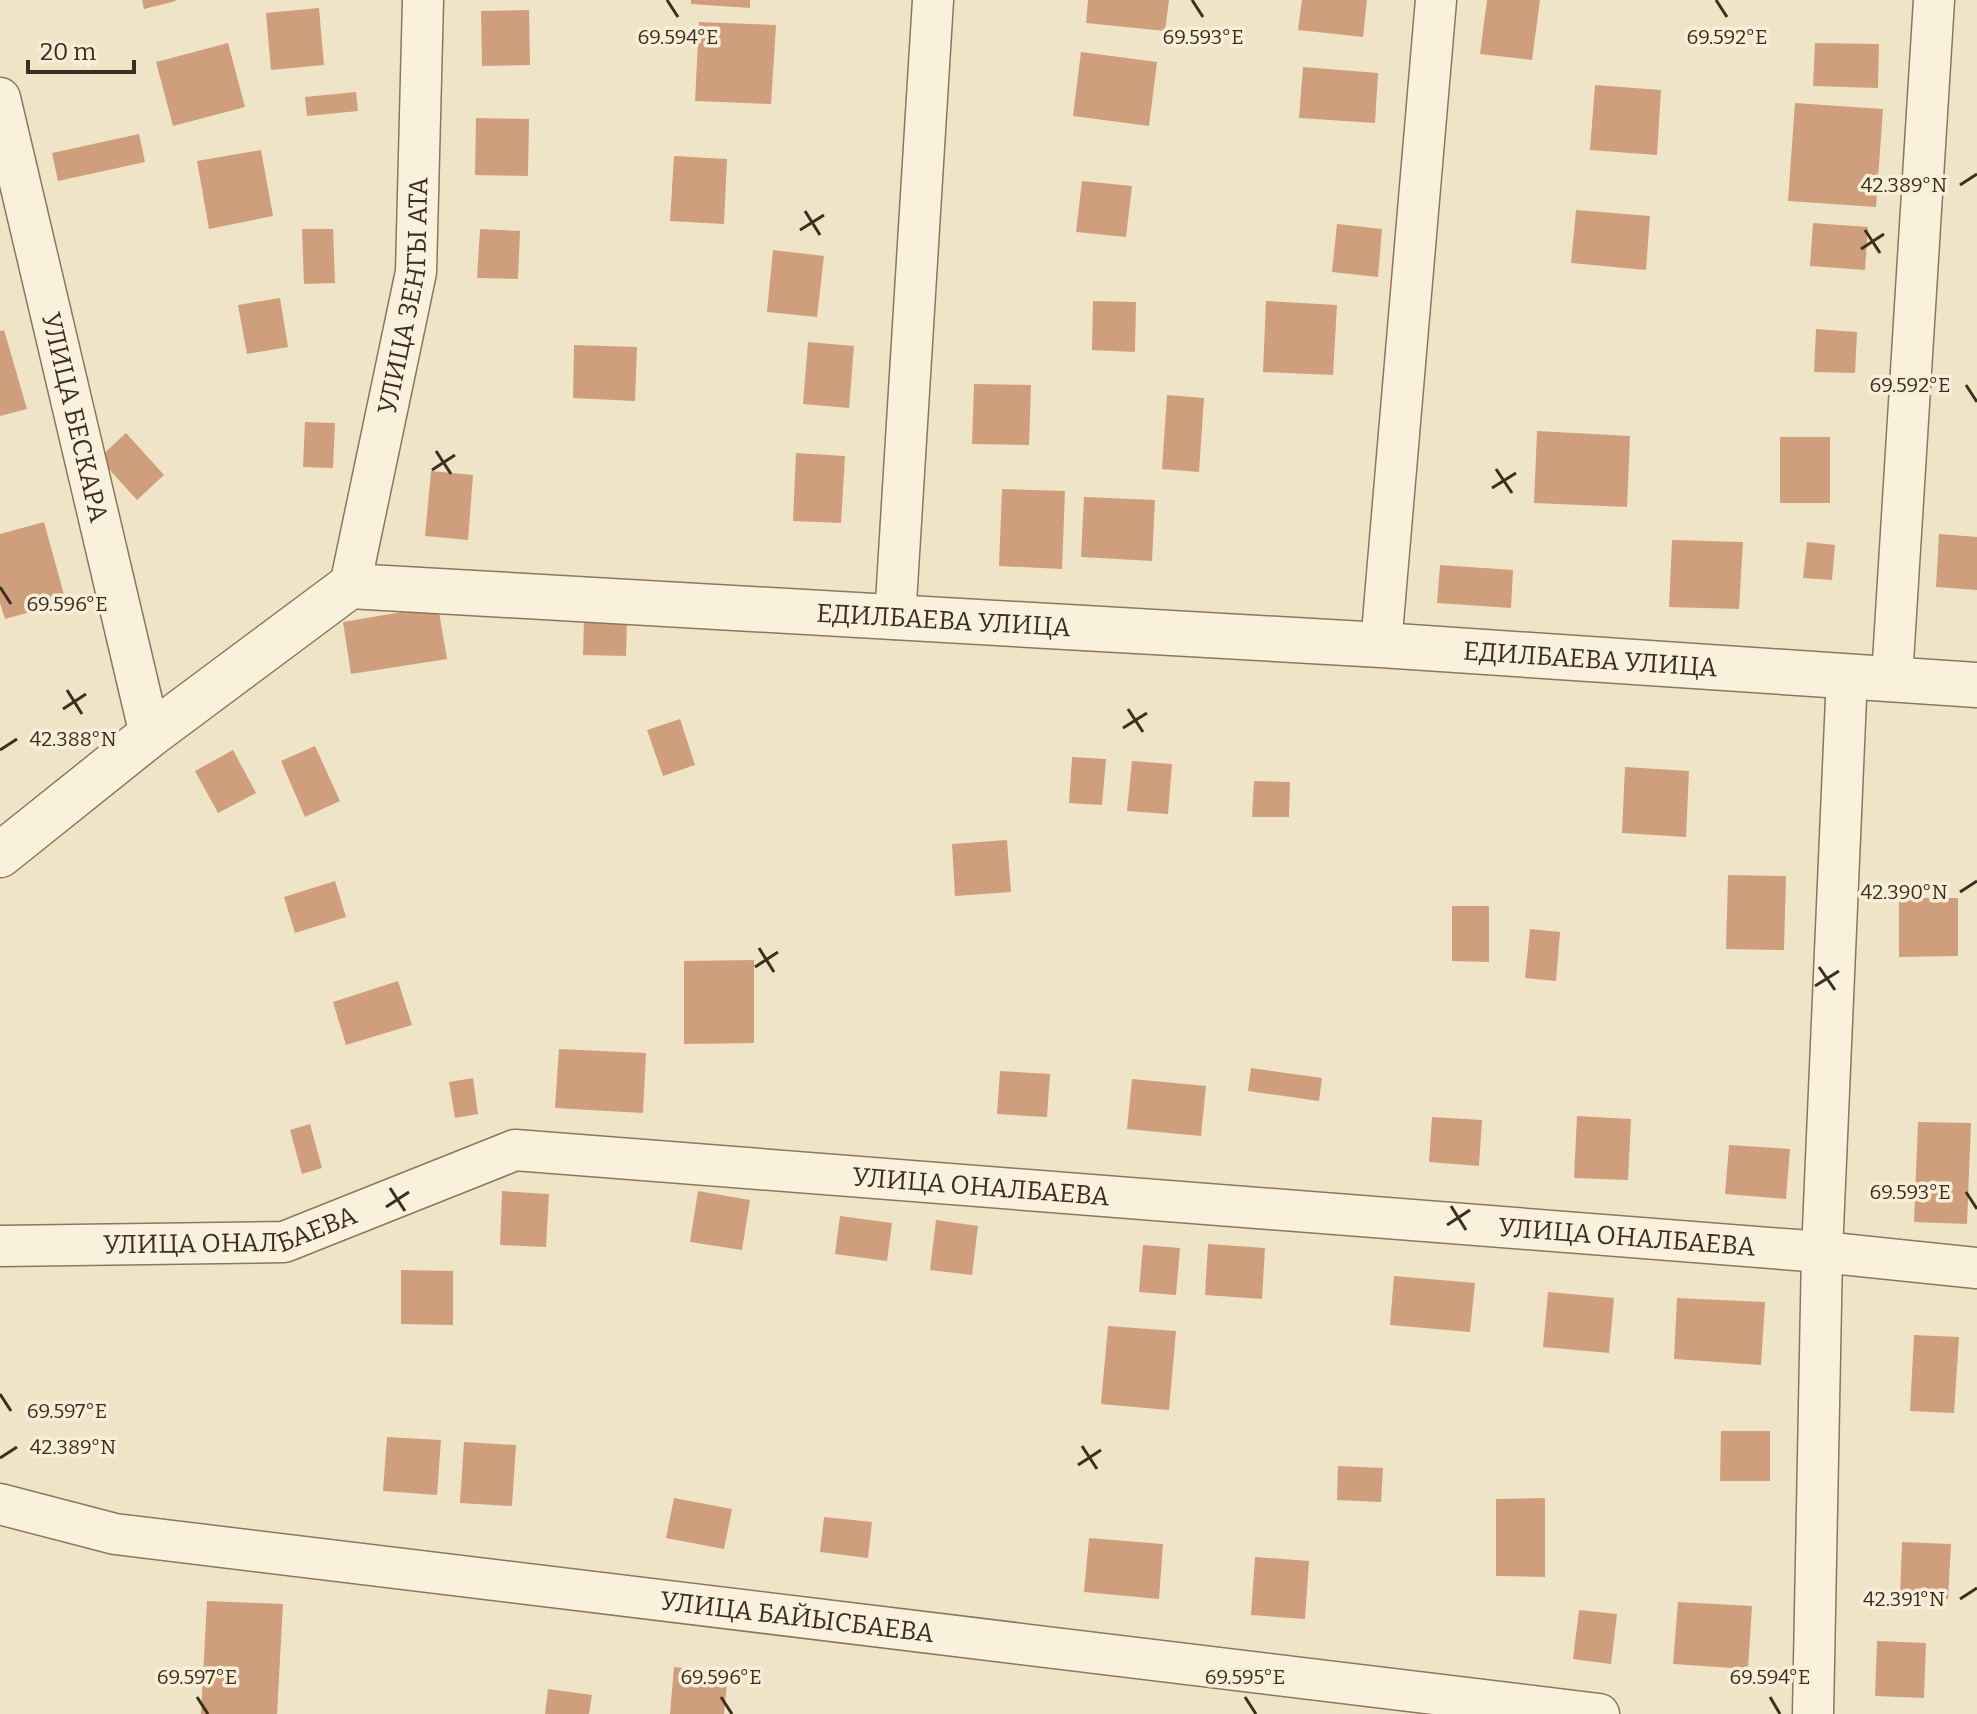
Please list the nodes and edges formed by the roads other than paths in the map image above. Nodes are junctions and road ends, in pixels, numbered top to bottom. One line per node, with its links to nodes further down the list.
1 (423, 0): 6 (street, УЛИЦА ЗЕНГЫ АТА)
2 (933, 0): 7 (street)
3 (1436, 0): 8 (street)
4 (1934, 0): 10 (street)
5 (0, 98): 12 (street, УЛИЦА БЕСКАРА)
6 (350, 586): 7 (street, ЕДИЛБАЕВА УЛИЦА); 12 (street)
7 (895, 619): 8 (street, ЕДИЛБАЕВА УЛИЦА)
8 (1381, 645): 9 (street, ЕДИЛБАЕВА УЛИЦА)
9 (1847, 675): 10 (street, ЕДИЛБАЕВА УЛИЦА); 15 (street)
10 (1892, 678): 11 (street, ЕДИЛБАЕВА УЛИЦА)
11 (1977, 685)
12 (150, 735): 13 (street)
13 (0, 855)
14 (0, 1246): 15 (street, УЛИЦА ОНАЛБАЕВА)
15 (1822, 1252): 16 (street, УЛИЦА ОНАЛБАЕВА); 19 (street)
16 (1977, 1268)
17 (0, 1504): 18 (street, УЛИЦА БАЙЫСБАЕВА)
18 (1599, 1714)
19 (1813, 1714)

